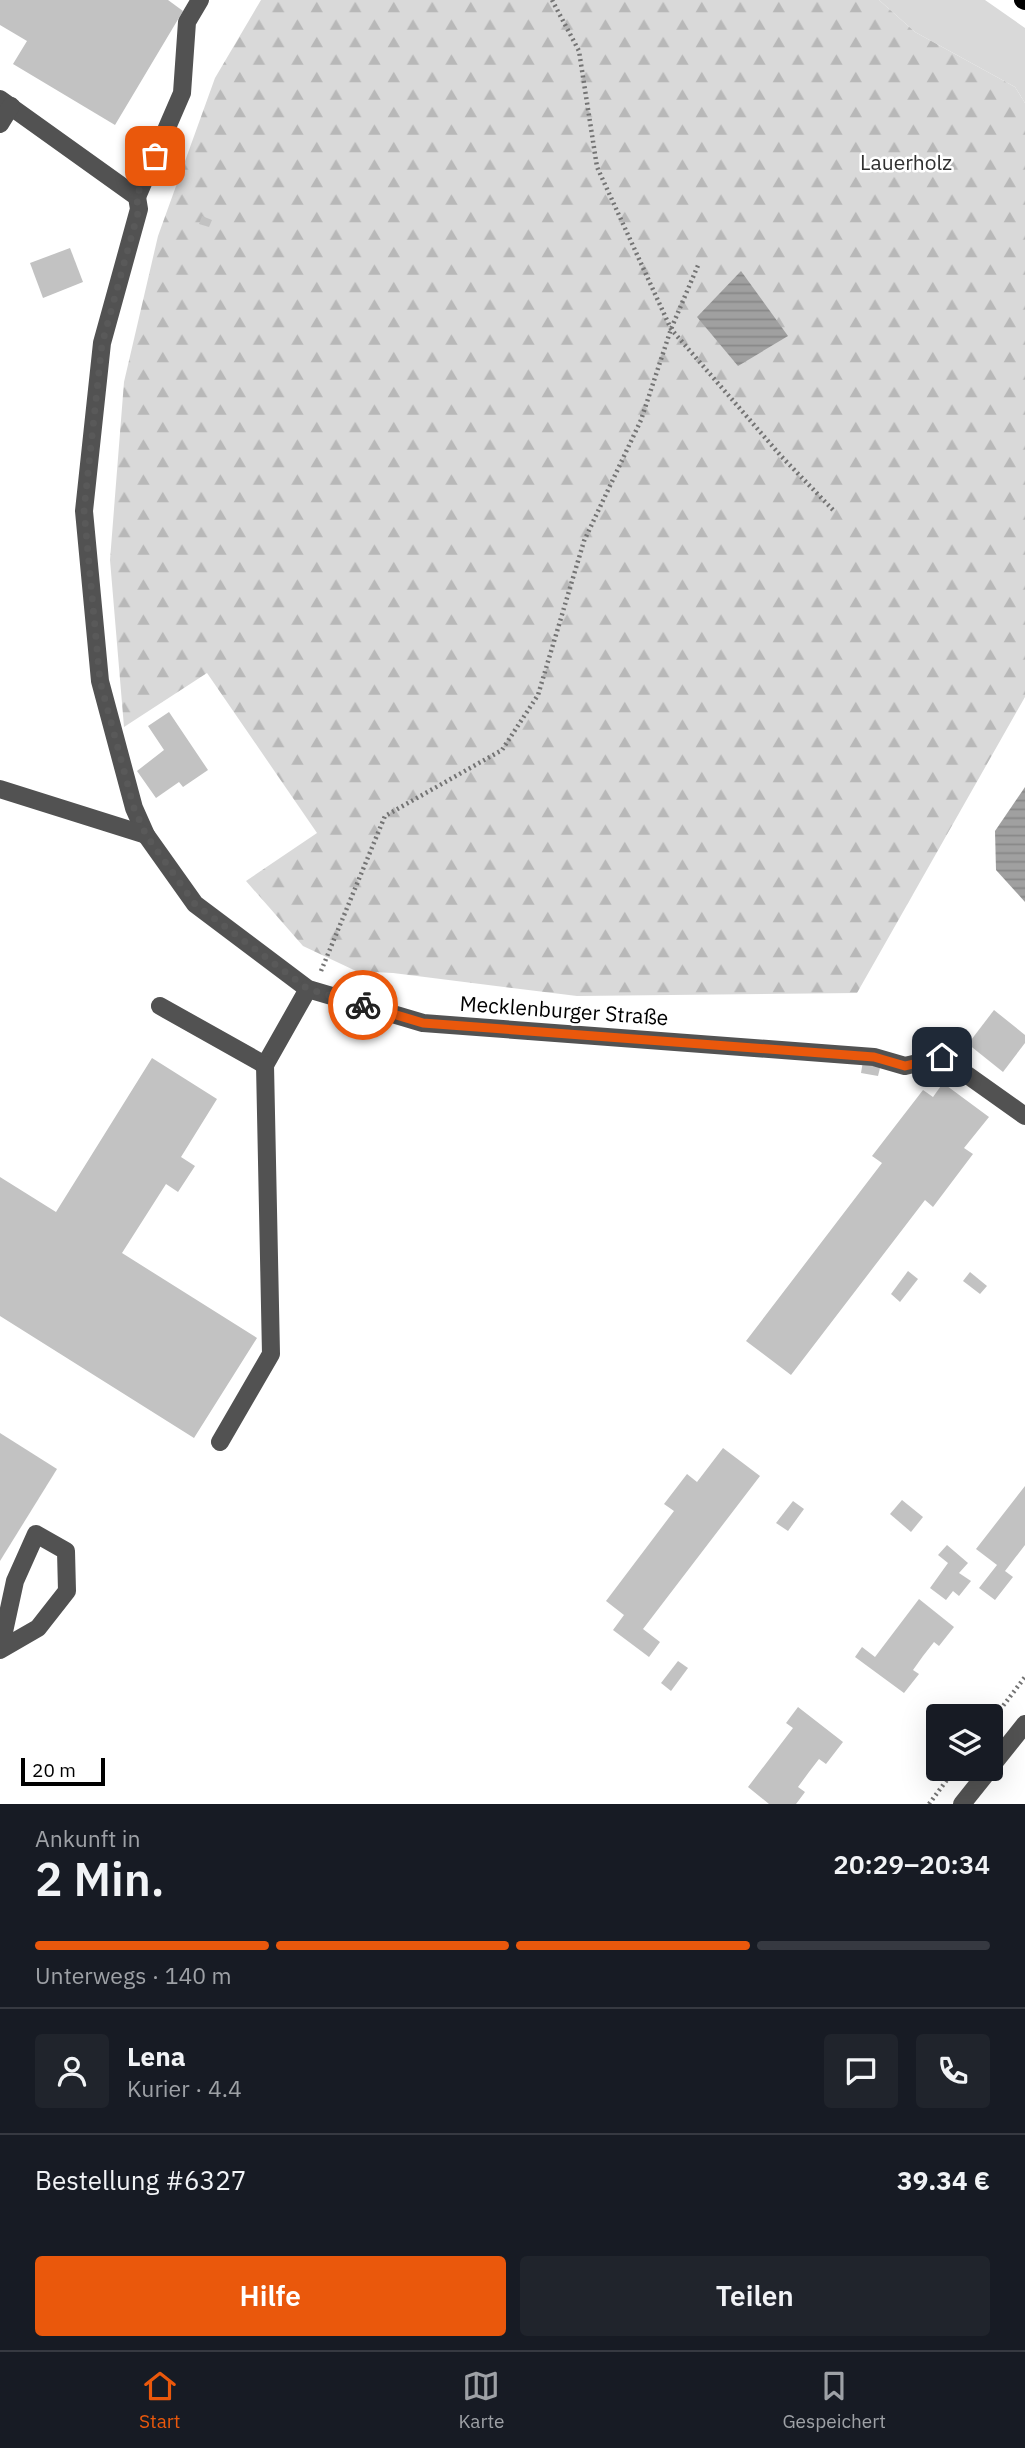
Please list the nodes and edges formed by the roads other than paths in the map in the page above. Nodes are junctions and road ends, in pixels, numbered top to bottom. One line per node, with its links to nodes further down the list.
1 (200, 0): 4 (street, Mecklenburger Straße)
2 (5, 102): 3 (street); 4 (street)
3 (0, 124)
4 (136, 197): 6 (street, Mecklenburger Straße)
5 (0, 789): 6 (street)
6 (146, 835): 7 (street, Mecklenburger Straße)
7 (308, 989): 9 (street); 10 (street, Mecklenburger Straße)
8 (160, 1006): 9 (street)
9 (265, 1065): 11 (street)
10 (1025, 1116)
11 (220, 1442)
12 (0, 1650): 12 (street)
13 (1025, 1724): 14 (street)
14 (1003, 1752)
15 (980, 1781): 16 (street)
16 (962, 1804)

